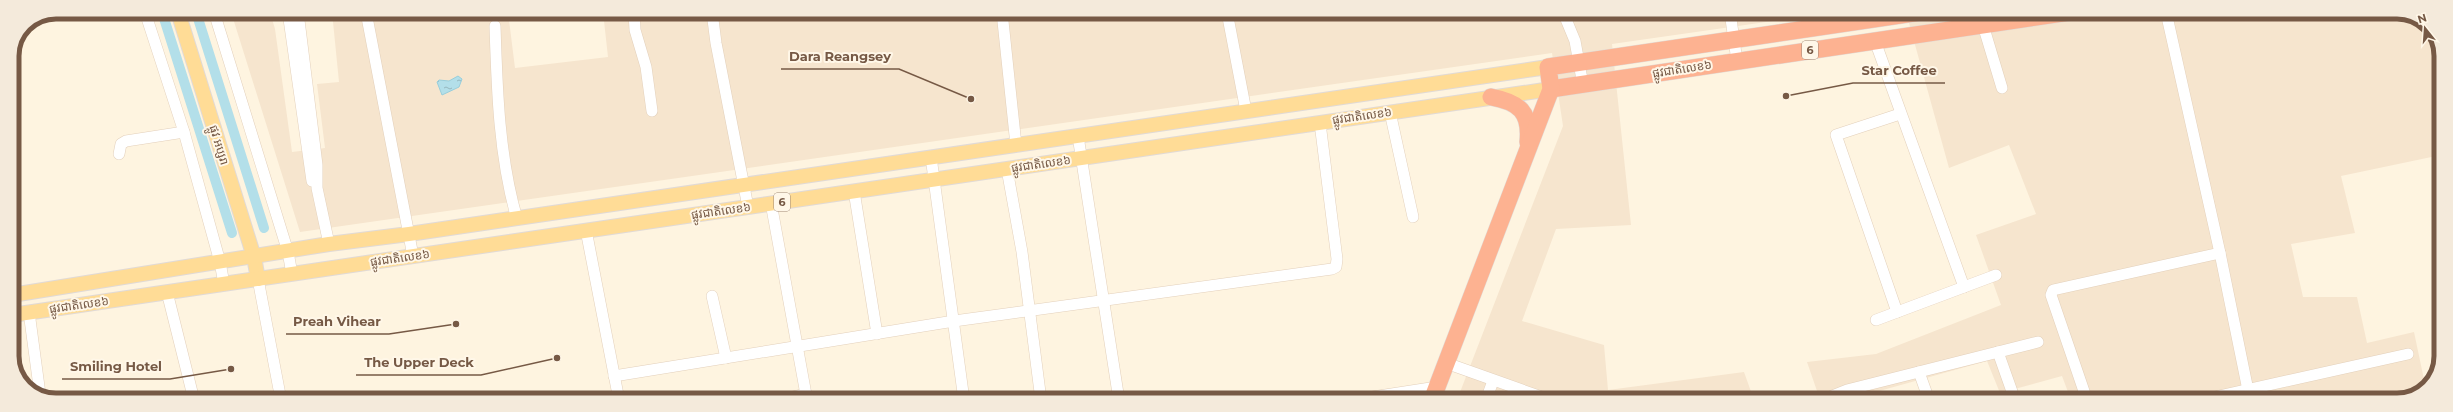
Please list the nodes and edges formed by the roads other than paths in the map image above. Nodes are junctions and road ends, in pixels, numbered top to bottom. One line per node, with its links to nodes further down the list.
1 (147, 19): 32 (street)
2 (180, 19): 54 (main road, ផ្លូវ អប្សរា)
3 (216, 19): 51 (street)
4 (289, 19): 45 (street)
5 (299, 19): 45 (street)
6 (367, 19): 49 (street)
7 (634, 19): 27 (street)
8 (713, 19): 41 (street)
9 (1003, 19): 34 (street)
10 (1228, 19): 28 (street)
11 (1566, 19): 21 (street)
12 (1731, 19): 18 (street)
13 (1835, 19): 18 (highway, ផ្លូវជាតិលេខ៦ / 6)
14 (2023, 19): 16 (highway, ផ្លូវជាតិលេខ៦ / 6)
15 (2168, 19): 52 (street)
16 (1983, 25): 19 (highway, ផ្លូវជាតិលេខ៦ / 6); 24 (street)
17 (495, 26): 47 (street)
18 (1734, 40): 20 (street); 21 (highway, ផ្លូវជាតិលេខ៦ / 6)
19 (1875, 41): 20 (highway, ផ្លូវជាតិលេខ៦ / 6); 30 (street)
20 (1737, 61): 23 (highway, ផ្លូវជាតិលេខ៦ / 6)
21 (1579, 62): 22 (highway, ផ្លូវជាតិលេខ៦ / 6); 23 (street)
22 (1548, 67): 25 (highway); 28 (main road, ផ្លូវជាតិលេខ៦ / 6)
23 (1583, 85): 25 (highway, ផ្លូវជាតិលេខ៦ / 6)
24 (2002, 88)
25 (1551, 89): 26 (main road, ផ្លូវជាតិលេខ៦ / 6); 36 (highway)
26 (1491, 97): 29 (main road, ផ្លូវជាតិលេខ៦ / 6); 36 (highway)
27 (652, 111)
28 (1246, 111): 33 (main road, ផ្លូវជាតិលេខ៦ / 6)
29 (1390, 112): 31 (main road, ផ្លូវជាតិលេខ៦ / 6); 46 (street)
30 (1900, 114): 60 (street); 67 (street)
31 (1320, 122): 38 (main road, ផ្លូវជាតិលេខ៦ / 6); 64 (street)
32 (184, 132): 35 (street); 55 (street)
33 (1078, 136): 34 (main road, ផ្លូវជាតិលេខ៦ / 6); 38 (street)
34 (1016, 145): 37 (main road, ផ្លូវជាតិលេខ៦ / 6)
35 (119, 154)
36 (1526, 154): 77 (highway)
37 (931, 157): 40 (street); 41 (main road, ផ្លូវជាតិលេខ៦ / 6)
38 (1081, 158): 39 (main road, ផ្លូវជាតិលេខ៦ / 6); 64 (street)
39 (1007, 169): 40 (main road, ផ្លូវជាតិលេខ៦ / 6); 65 (street)
40 (935, 179): 42 (main road, ផ្លូវជាតិលេខ៦ / 6); 70 (street)
41 (743, 185): 44 (street); 47 (main road, ផ្លូវជាតិលេខ៦ / 6)
42 (854, 191): 43 (main road, ផ្លូវជាតិលេខ៦ / 6); 71 (street)
43 (771, 203): 44 (main road, ផ្លូវជាតិលេខ៦ / 6); 73 (street)
44 (748, 207): 48 (main road, ផ្លូវជាតិលេខ៦ / 6)
45 (323, 215): 50 (street)
46 (1413, 217)
47 (517, 218): 49 (main road, ផ្លូវជាតិលេខ៦ / 6)
48 (586, 230): 53 (main road, ផ្លូវជាតិលេខ៦ / 6); 79 (street)
49 (409, 234): 50 (main road, ផ្លូវជាតិលេខ៦ / 6); 53 (street)
50 (329, 244): 51 (main road, ផ្លូវជាតិលេខ៦ / 6)
51 (288, 252): 54 (main road, ផ្លូវជាតិលេខ៦ / 6); 56 (street)
52 (2220, 253): 95 (street); 96 (street)
53 (413, 256): 56 (main road, ផ្លូវជាតិលេខ៦ / 6)
54 (254, 257): 55 (main road, ផ្លូវជាតិលេខ៦ / 6); 58 (main road, ផ្លូវ អប្សរា)
55 (220, 262): 59 (street); 62 (main road, ផ្លូវជាតិលេខ៦ / 6)
56 (292, 274): 58 (main road, ផ្លូវជាតិលេខ៦ / 6)
57 (1996, 275): 60 (street)
58 (258, 279): 59 (main road, ផ្លូវជាតិលេខ៦ / 6); 83 (street)
59 (224, 284): 61 (main road, ផ្លូវជាតិលេខ៦ / 6)
60 (1964, 287): 67 (street)
61 (167, 292): 66 (main road, ផ្លូវជាតិលេខ៦ / 6); 82 (street)
62 (19, 294)
63 (712, 296): 76 (street)
64 (1103, 300): 65 (street); 88 (street)
65 (1028, 311): 70 (street); 87 (street)
66 (30, 312): 68 (main road, ផ្លូវជាតិលេខ៦ / 6); 81 (street)
67 (1897, 312): 69 (street)
68 (19, 314)
69 (1876, 320)
70 (954, 321): 71 (street); 86 (street)
71 (878, 334): 73 (street)
72 (2038, 342): 74 (street)
73 (797, 347): 76 (street); 85 (street)
74 (1998, 352): 78 (street); 94 (street)
75 (2408, 354): 97 (street)
76 (726, 358): 79 (street)
77 (1446, 363): 80 (street); 89 (highway)
78 (1919, 372): 92 (street); 93 (street)
79 (614, 376): 84 (street)
80 (1493, 381): 90 (street); 91 (street)
81 (39, 389)
82 (192, 393)
83 (280, 393)
84 (618, 393)
85 (805, 393)
86 (963, 393)
87 (1040, 393)
88 (1118, 393)
89 (1435, 393)
90 (1489, 393)
91 (1529, 393)
92 (1840, 393)
93 (1926, 393)
94 (2013, 393)
95 (2085, 393)
96 (2249, 393)
97 (2257, 393)

